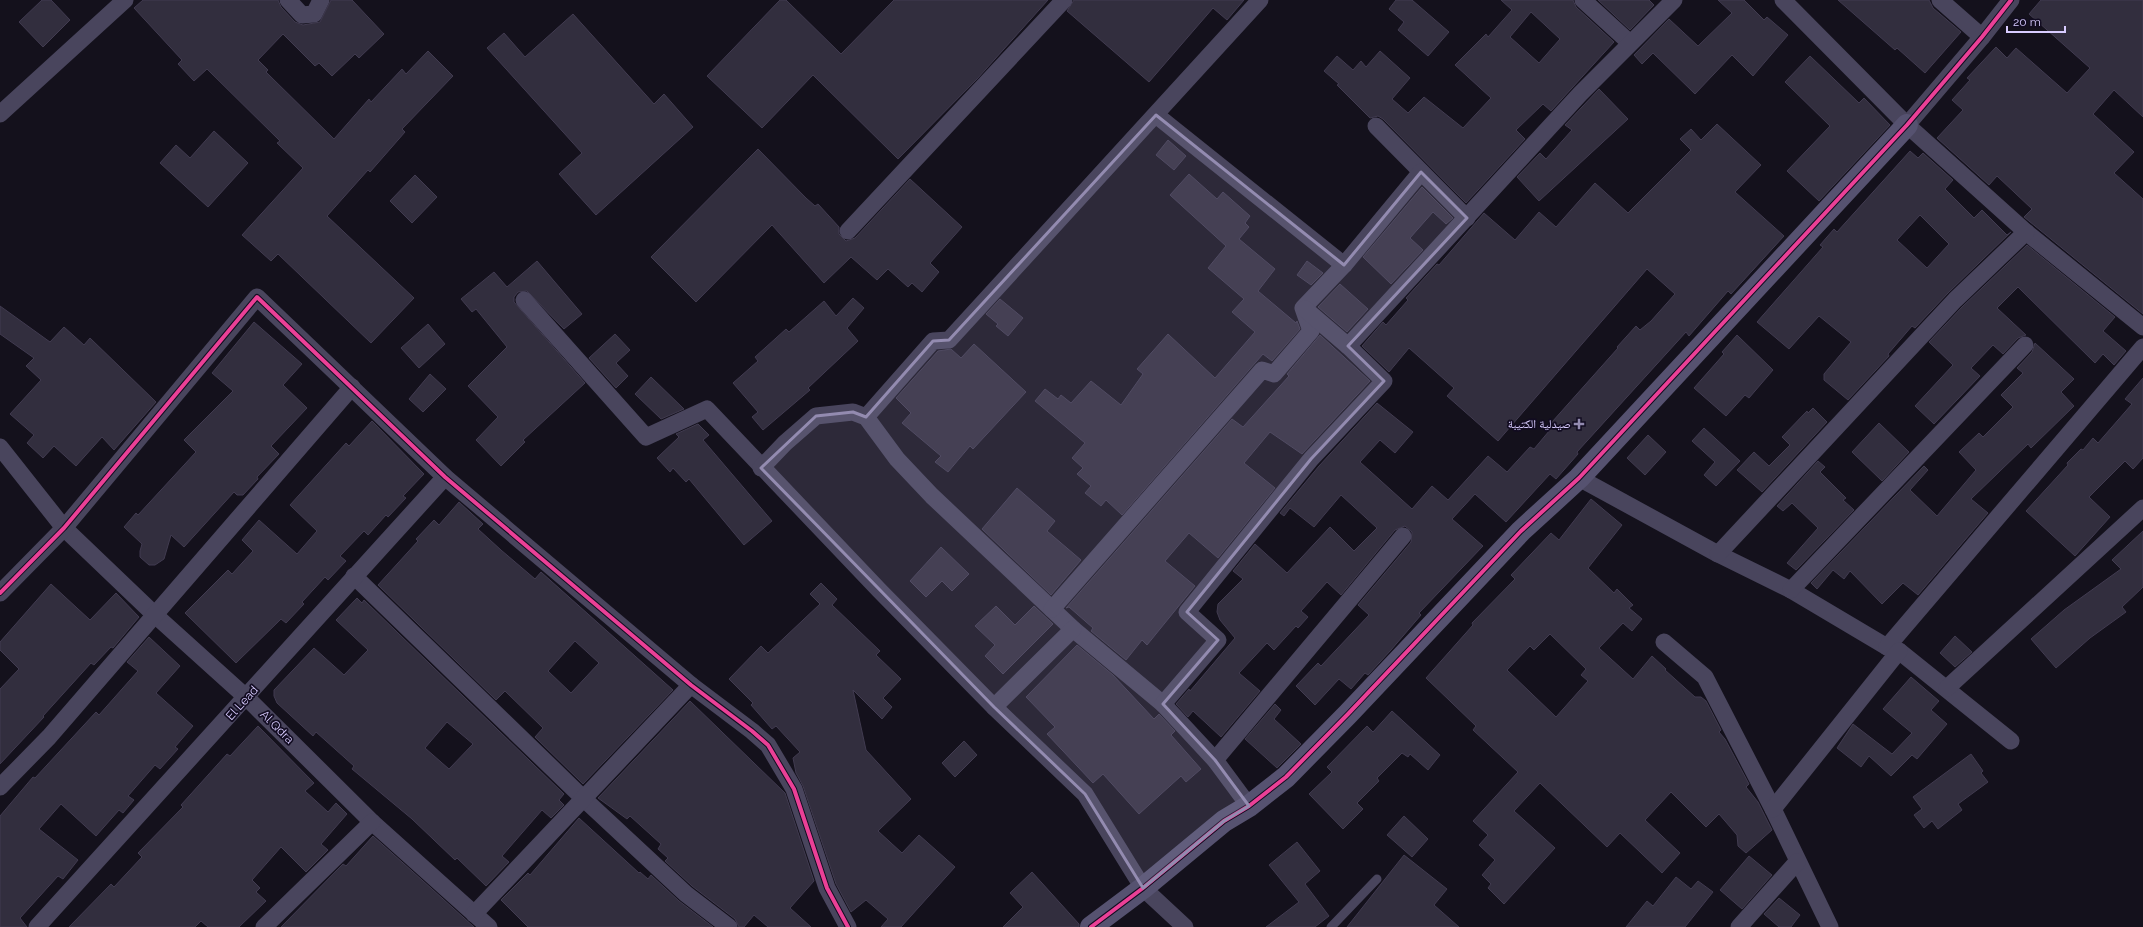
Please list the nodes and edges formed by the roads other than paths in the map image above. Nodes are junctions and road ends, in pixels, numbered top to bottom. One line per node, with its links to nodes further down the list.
1 (125, 0): 13 (street)
2 (288, 0): 3 (street)
3 (321, 0)
4 (1064, 0): 19 (street)
5 (1260, 0): 14 (street)
6 (1583, 0): 12 (street)
7 (1674, 0): 12 (street)
8 (1783, 0): 15 (street)
9 (1940, 0): 11 (street)
10 (2011, 0): 11 (street)
11 (1982, 37): 15 (street)
12 (1630, 43): 18 (street)
13 (0, 114)
14 (1156, 115): 21 (street); 29 (street)
15 (1907, 125): 20 (street); 33 (street)
16 (1376, 126): 17 (street)
17 (1421, 172): 18 (street); 21 (street)
18 (1467, 218): 26 (street)
19 (848, 231)
20 (2026, 232): 24 (street); 37 (street)
21 (1344, 265): 23 (street)
22 (524, 300): 31 (street)
23 (1303, 308): 26 (street); 41 (street)
24 (2143, 327)
25 (2025, 345): 40 (street)
26 (1348, 346): 49 (street)
27 (2143, 347): 45 (street)
28 (352, 387): 32 (street); 35 (street); 42 (street)
29 (866, 417): 31 (street); 41 (street)
30 (0, 447): 35 (street, Al Qdra)
31 (761, 468): 50 (street)
32 (445, 477): 38 (street, El Lead); 46 (street)
33 (1579, 478): 37 (street); 55 (street)
34 (2143, 508): 47 (street)
35 (64, 528): 39 (street); 42 (street, Al Qdra)
36 (1403, 536): 52 (street)
37 (1718, 554): 40 (street)
38 (354, 576): 48 (street, El Lead); 54 (street)
39 (1, 589)
40 (1791, 590): 45 (street)
41 (1052, 609): 43 (street)
42 (154, 615): 48 (street, Al Qdra); 53 (street)
43 (1073, 629): 49 (street); 50 (street)
44 (1664, 642): 56 (street)
45 (1893, 649): 47 (street); 56 (street)
46 (691, 685): 54 (street); 66 (street)
47 (1946, 688): 51 (street)
48 (247, 698): 57 (street, Al Qdra); 62 (street, El Lead)
49 (1163, 704): 52 (street)
50 (994, 707): 60 (street)
51 (2011, 741)
52 (1215, 760): 55 (street)
53 (0, 787)
54 (584, 799): 61 (street); 65 (street)
55 (1250, 806): 60 (street)
56 (1773, 809): 58 (street)
57 (372, 822): 61 (street, Al Qdra); 63 (street)
58 (1797, 862): 70 (street); 71 (street)
59 (1377, 879): 69 (lane)
60 (1143, 888): 67 (street); 68 (street)
61 (474, 914): 64 (street, Al Qdra)
62 (37, 927)
63 (264, 927)
64 (489, 927)
65 (729, 927)
66 (848, 927)
67 (1091, 927)
68 (1185, 927)
69 (1332, 927)
70 (1739, 927)
71 (1830, 927)

